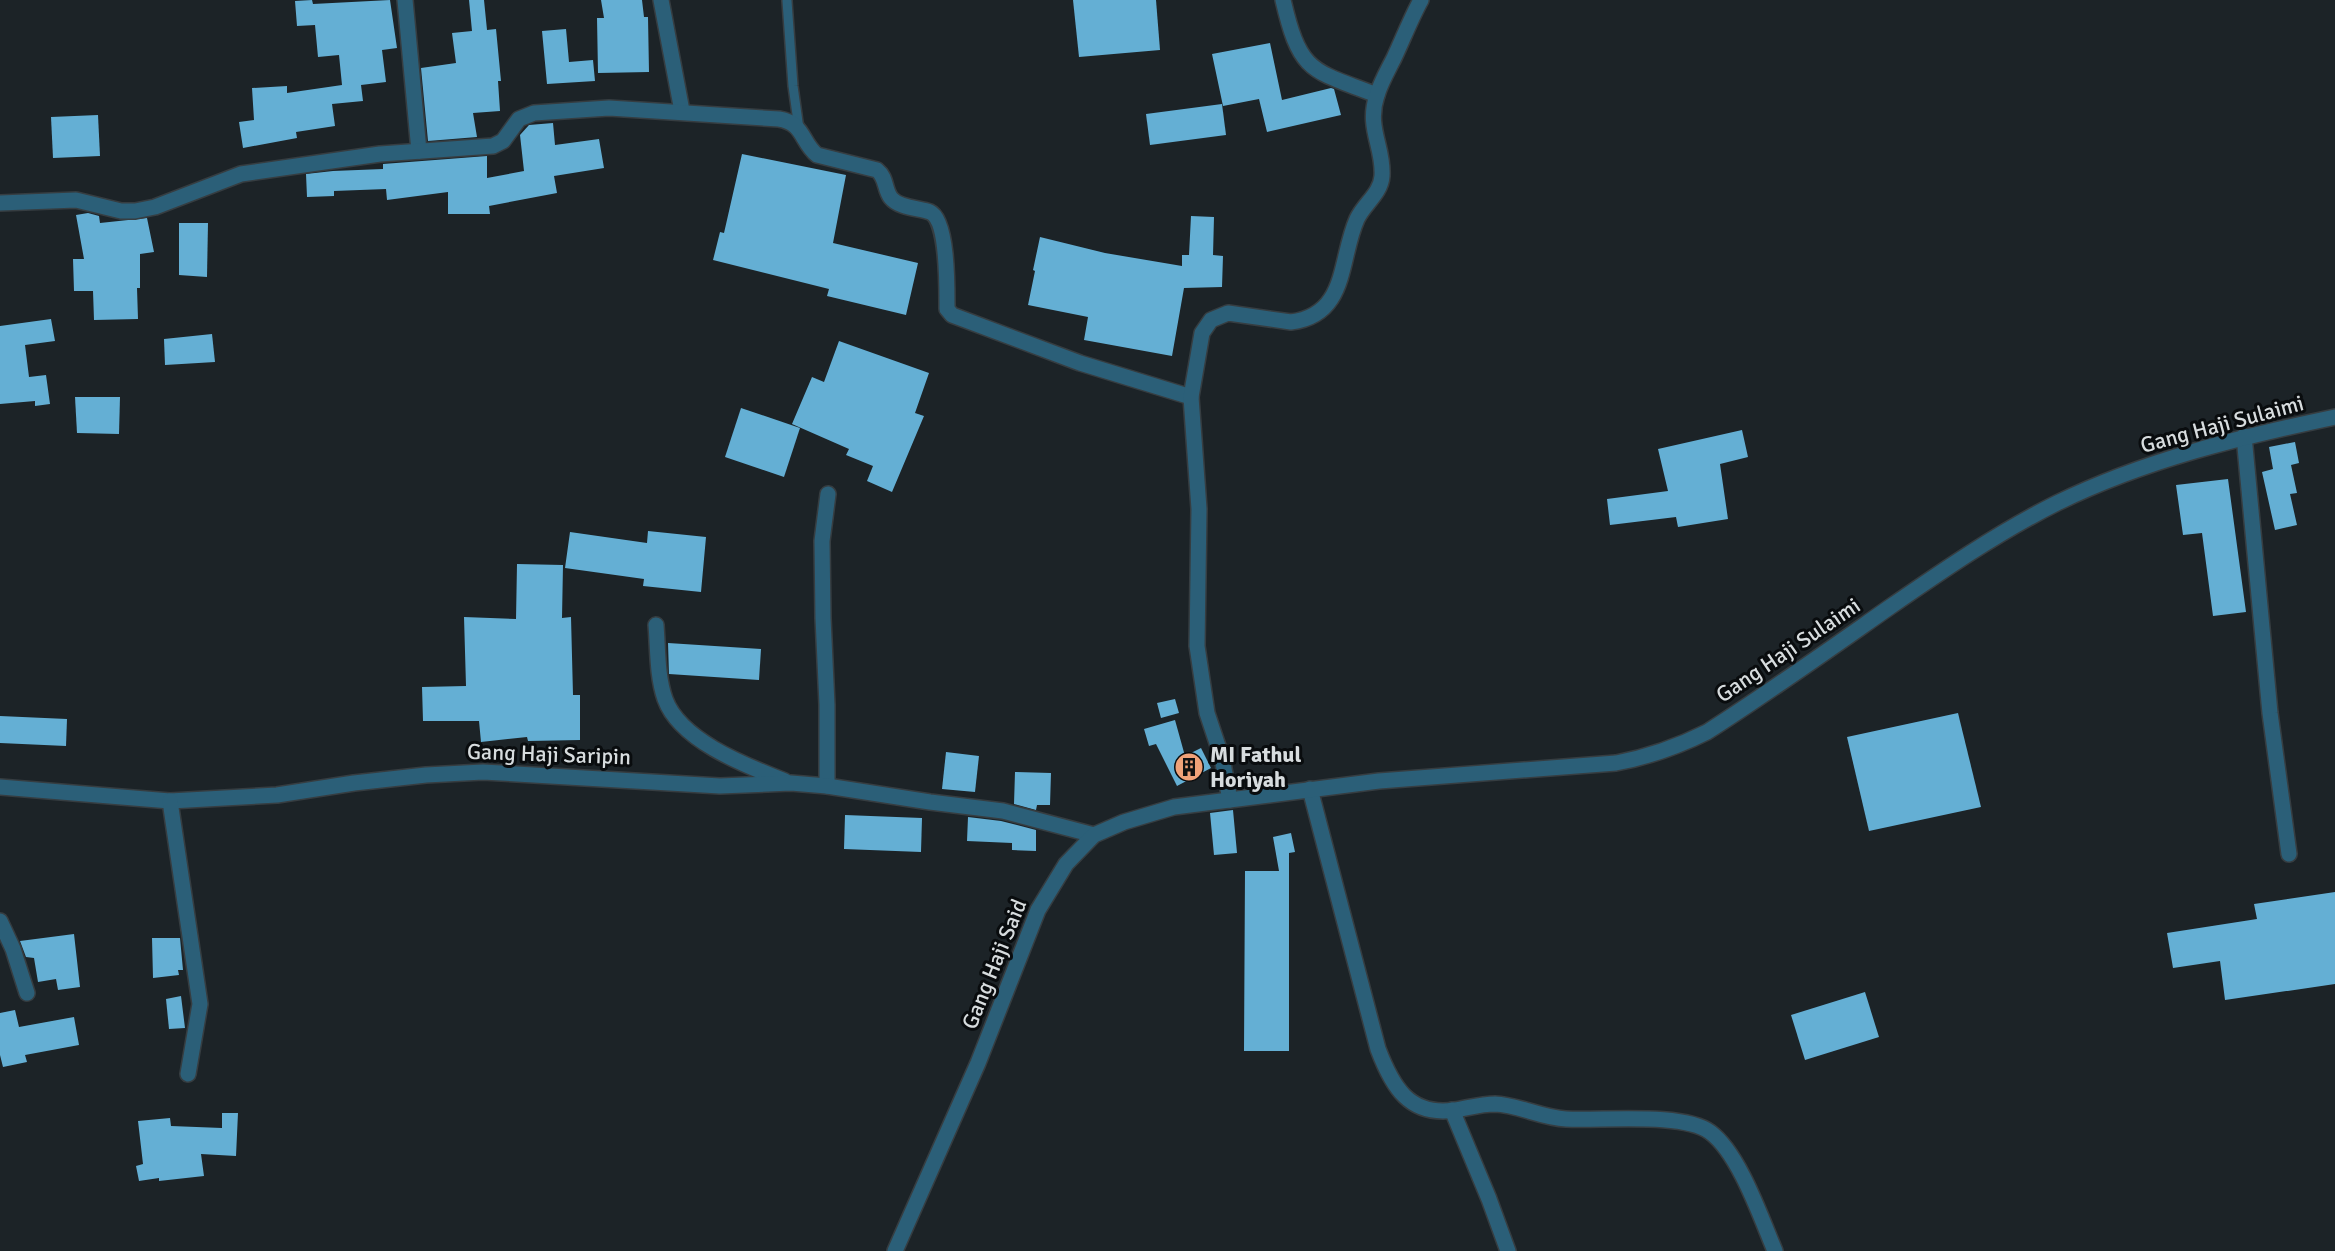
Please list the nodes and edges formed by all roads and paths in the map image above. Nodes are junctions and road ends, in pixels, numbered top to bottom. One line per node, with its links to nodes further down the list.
1 (405, 0): 9 (street)
2 (661, 0): 7 (street)
3 (1283, 0): 6 (street)
4 (1421, 0): 6 (street)
5 (787, 1): 8 (lane)
6 (1377, 95): 11 (street)
7 (682, 111): 8 (street); 9 (street)
8 (799, 129): 11 (street)
9 (419, 151): 10 (street)
10 (0, 203)
11 (1191, 397): 20 (street)
12 (2335, 417): 13 (street, Gang Haji Sulaimi)
13 (2244, 436): 19 (street, Gang Haji Sulaimi); 23 (street)
14 (828, 494): 17 (street)
15 (656, 625): 16 (street)
16 (791, 783): 17 (street, Gang Haji Saripin); 21 (street, Gang Haji Saripin)
17 (827, 786): 22 (street, Gang Haji Saripin)
18 (0, 787): 21 (street, Gang Haji Saripin)
19 (1310, 789): 20 (street, Gang Haji Sulaimi); 27 (street)
20 (1230, 800): 22 (street, Gang Haji Said)
21 (170, 801): 26 (street)
22 (1094, 835): 28 (street, Gang Haji Said)
23 (2289, 854)
24 (0, 921): 25 (street)
25 (27, 993)
26 (188, 1074)
27 (1452, 1110): 29 (street); 30 (street)
28 (895, 1251)
29 (1508, 1251)
30 (1776, 1251)

